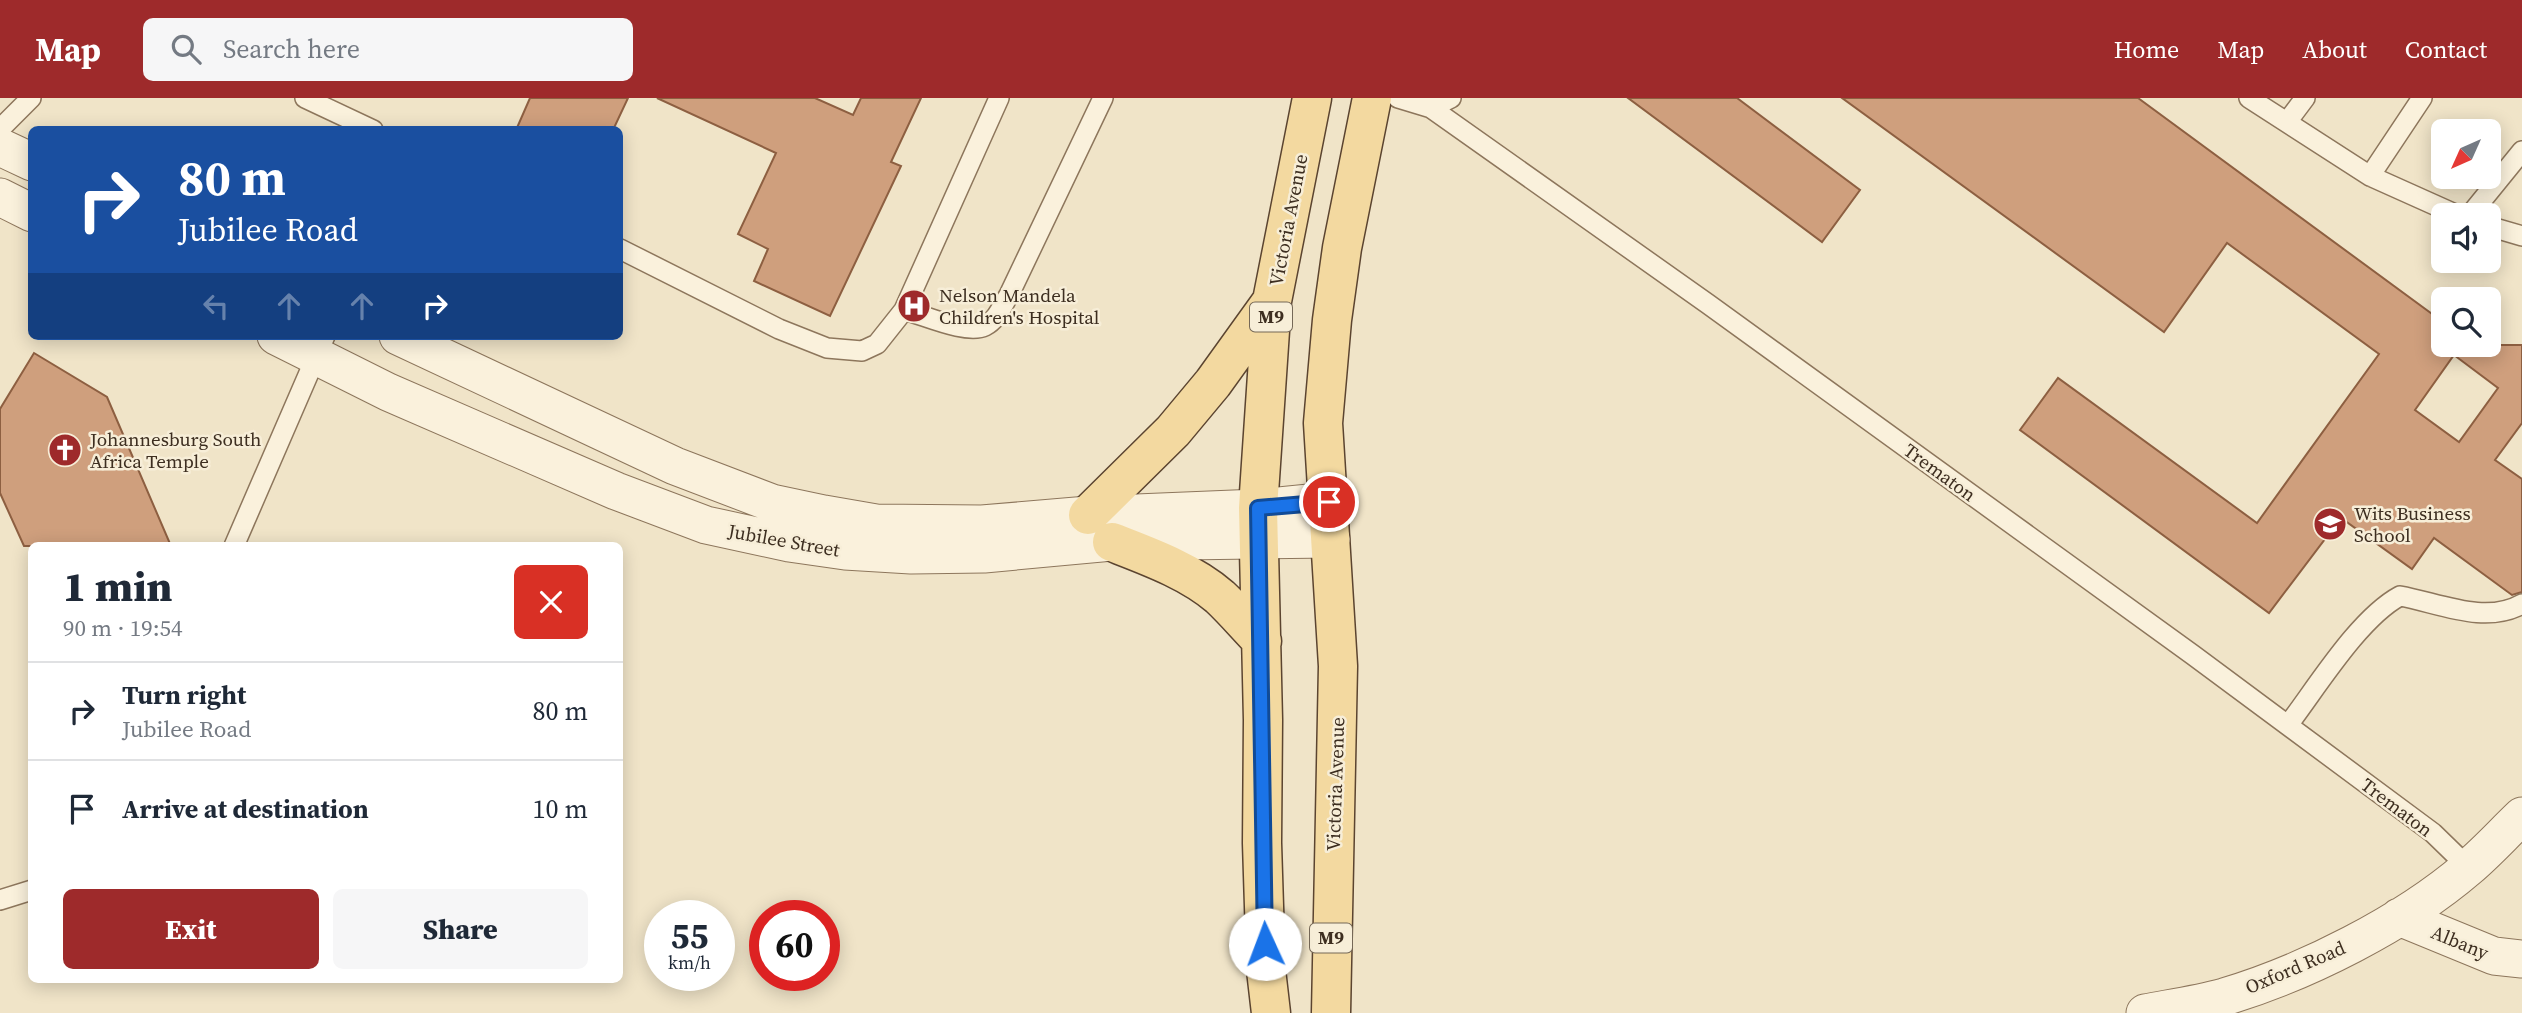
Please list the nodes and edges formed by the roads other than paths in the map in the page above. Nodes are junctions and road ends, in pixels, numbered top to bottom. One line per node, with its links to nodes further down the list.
1 (31, 98): 15 (lane)
2 (305, 98): 14 (lane)
3 (999, 98): 28 (lane)
4 (1103, 98): 28 (lane)
5 (1312, 98): 27 (main road, Victoria Avenue / M9)
6 (1372, 98): 32 (main road, Victoria Avenue / M9)
7 (1398, 98): 12 (lane, Trematon)
8 (1451, 98): 12 (lane)
9 (2249, 98): 13 (lane)
10 (2305, 98): 13 (lane)
11 (2421, 98): 19 (lane)
12 (1431, 108): 39 (lane, Trematon)
13 (2287, 122): 19 (lane)
14 (364, 126)
15 (0, 129)
16 (0, 147): 18 (street)
17 (2522, 150): 22 (lane)
18 (28, 160)
19 (2371, 176): 21 (lane)
20 (0, 197): 23 (street)
21 (2431, 203)
22 (2480, 203)
23 (28, 211)
24 (2501, 230): 25 (lane)
25 (2522, 236)
26 (623, 250): 28 (lane)
27 (1272, 301): 33 (main road, Victoria Avenue / M9); 34 (main road)
28 (904, 310)
29 (294, 340): 31 (street, Jubilee Street)
30 (407, 340): 35 (street, Jubilee Street)
31 (321, 346): 35 (street, Jubilee Street); 36 (lane)
32 (1330, 520): 33 (street, Jubilee Street); 49 (main road, Victoria Avenue / M9)
33 (1258, 523): 34 (street, Jubilee Street); 38 (main road, Victoria Avenue / M9)
34 (1100, 528): 35 (street, Jubilee Street); 38 (main road)
35 (983, 539)
36 (236, 542)
37 (2522, 604): 39 (lane)
38 (1262, 641): 46 (main road, Victoria Avenue / M9)
39 (2288, 725): 41 (lane, Trematon)
40 (2522, 816): 41 (street, Oxford Road)
41 (2469, 868): 44 (street, Oxford Road)
42 (28, 891): 43 (lane)
43 (0, 900)
44 (2399, 917): 45 (street, Albany); 50 (street, Oxford Road)
45 (2522, 958)
46 (1266, 970): 47 (main road); 48 (main road, Victoria Avenue / M9)
47 (1254, 1013)
48 (1270, 1013)
49 (1331, 1013)
50 (2145, 1013)

